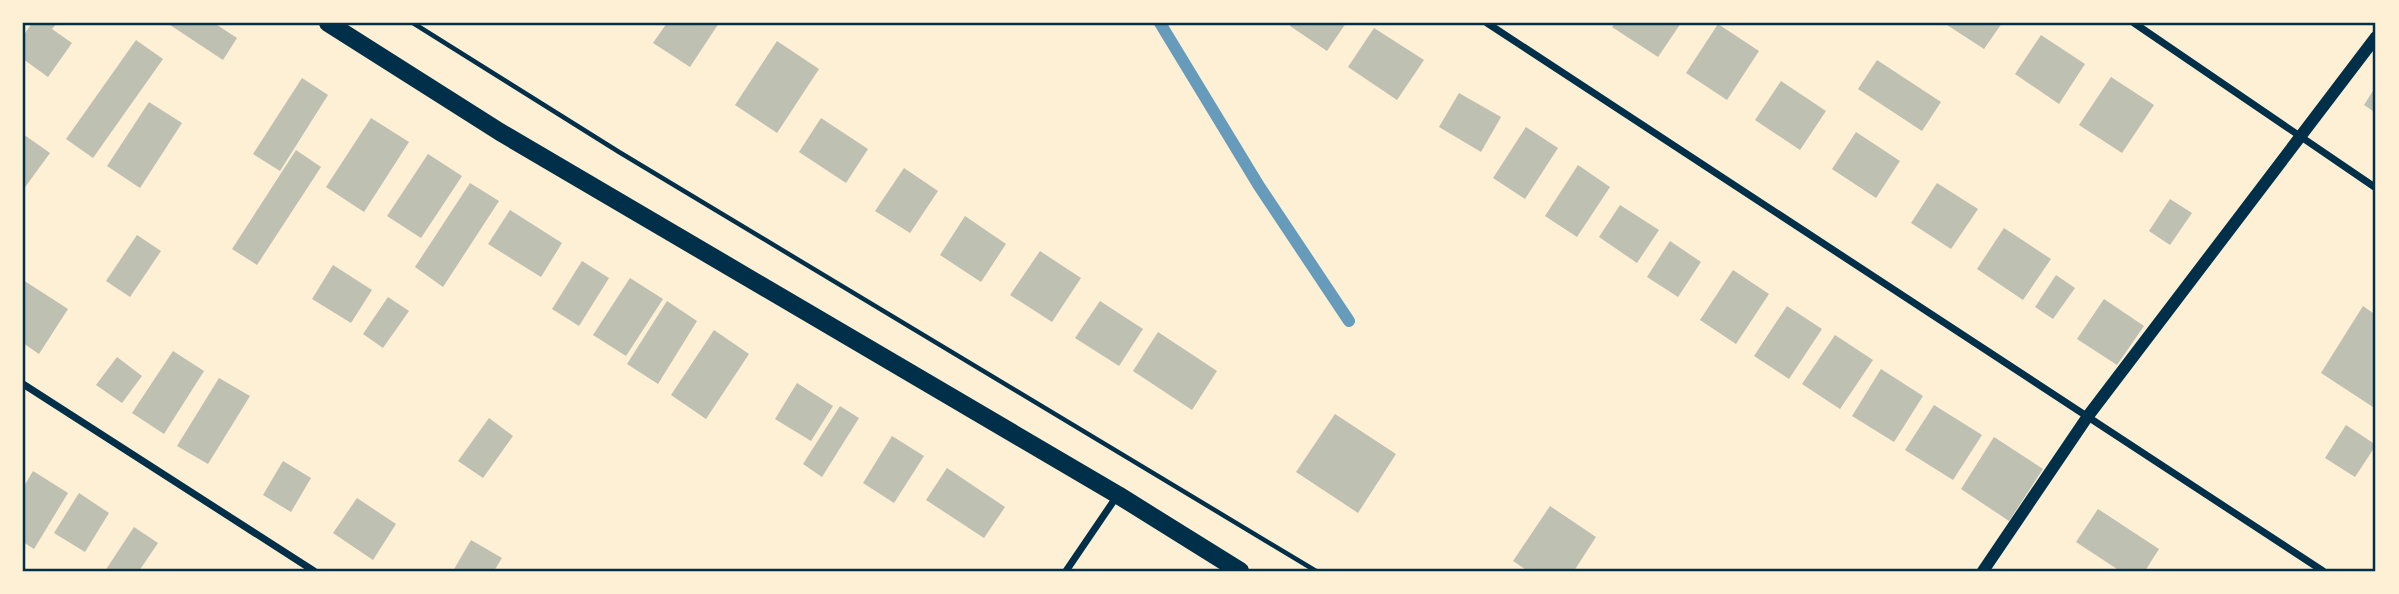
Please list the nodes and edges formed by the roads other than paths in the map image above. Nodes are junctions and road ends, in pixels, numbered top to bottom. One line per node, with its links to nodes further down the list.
1 (328, 23): 9 (main road)
2 (1487, 23): 8 (street)
3 (2134, 23): 5 (street)
4 (2376, 37): 5 (street)
5 (2300, 138): 6 (street); 8 (street)
6 (2376, 188)
7 (23, 384): 10 (street)
8 (2088, 416): 13 (street); 14 (street)
9 (1118, 495): 11 (street); 12 (main road)
10 (314, 571)
11 (1066, 571)
12 (1240, 571)
13 (1983, 571)
14 (2323, 571)

